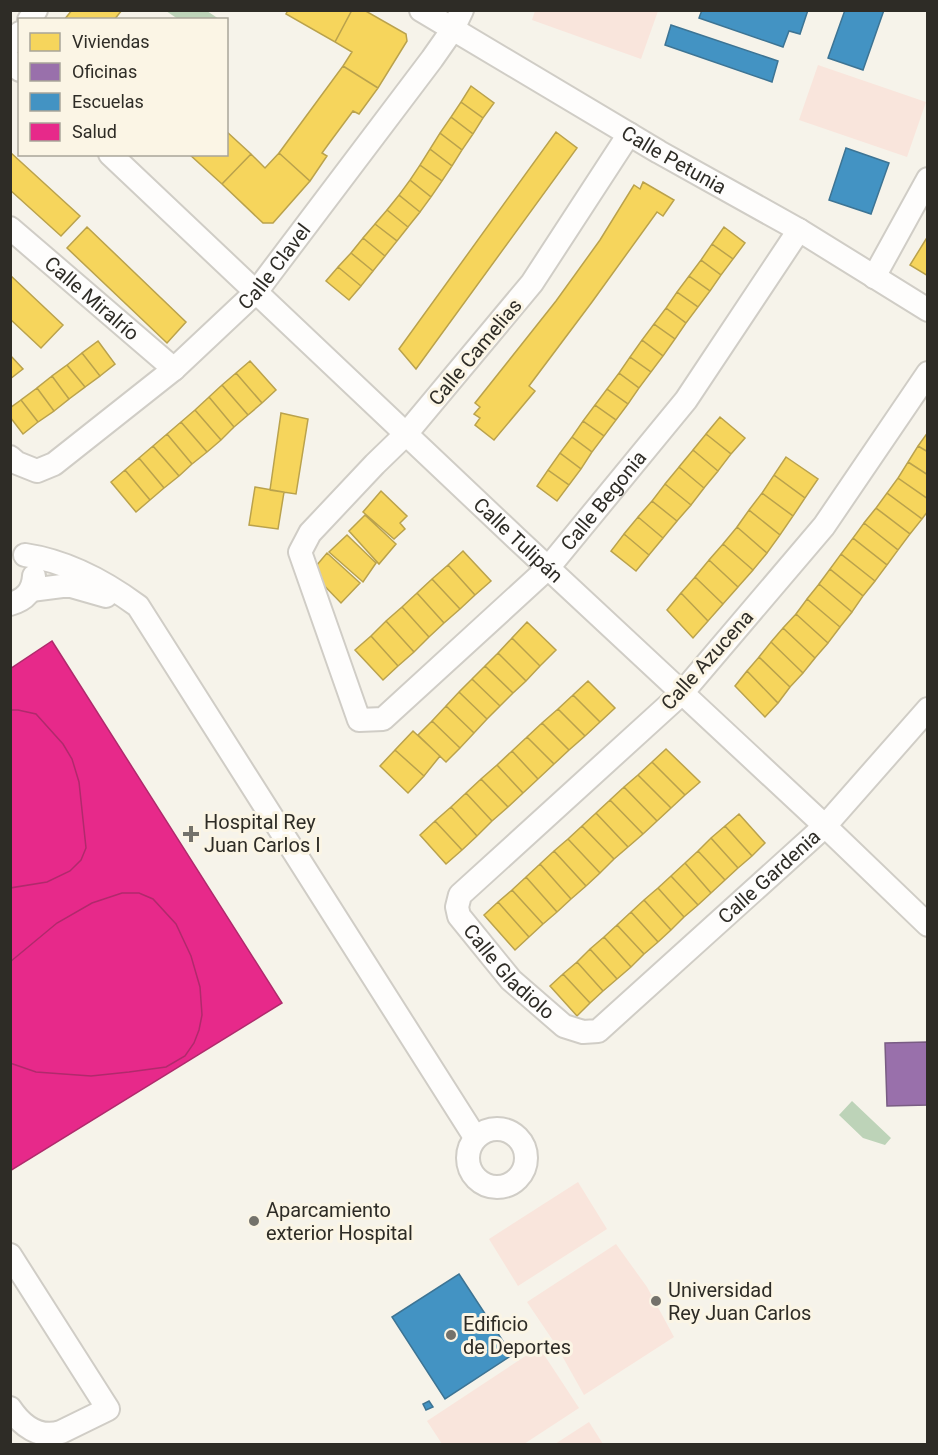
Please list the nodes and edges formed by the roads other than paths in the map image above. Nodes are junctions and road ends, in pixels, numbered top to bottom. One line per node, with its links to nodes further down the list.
1 (422, 10): 2 (street, Calle Petunia)
2 (457, 20): 3 (street, Calle Petunia); 9 (street, Calle Clavel)
3 (629, 134): 7 (street, Calle Petunia); 13 (street, Calle Camelias)
4 (112, 156): 9 (street, Calle Tulipán)
5 (927, 179): 8 (street)
6 (10, 228): 11 (street, Calle Miralrío)
7 (799, 230): 8 (street, Calle Petunia); 16 (street, Calle Begonia)
8 (874, 277): 10 (street, Calle Petunia)
9 (256, 292): 11 (street, Calle Clavel); 13 (street, Calle Tulipán)
10 (927, 310)
11 (174, 369): 14 (street, Calle Clavel)
12 (927, 373): 20 (street, Calle Azucena)
13 (406, 434): 16 (street, Calle Tulipán); 22 (street, Calle Camelias)
14 (10, 457)
15 (18, 553): 17 (street); 19 (street)
16 (548, 568): 20 (street, Calle Tulipán); 22 (street, Calle Begonia)
17 (31, 590): 18 (street); 19 (street)
18 (10, 604)
19 (138, 606): 27 (street)
20 (682, 693): 23 (street, Calle Tulipán); 24 (street, Calle Azucena)
21 (927, 709): 23 (street, Calle Gardenia)
22 (359, 720)
23 (825, 826): 25 (street, Calle Tulipán); 26 (street, Calle Gardenia)
24 (459, 916): 26 (street, Calle Gladiolo)
25 (927, 925)
26 (598, 1031)
27 (475, 1137)
28 (10, 1255): 29 (street)
29 (10, 1408)

